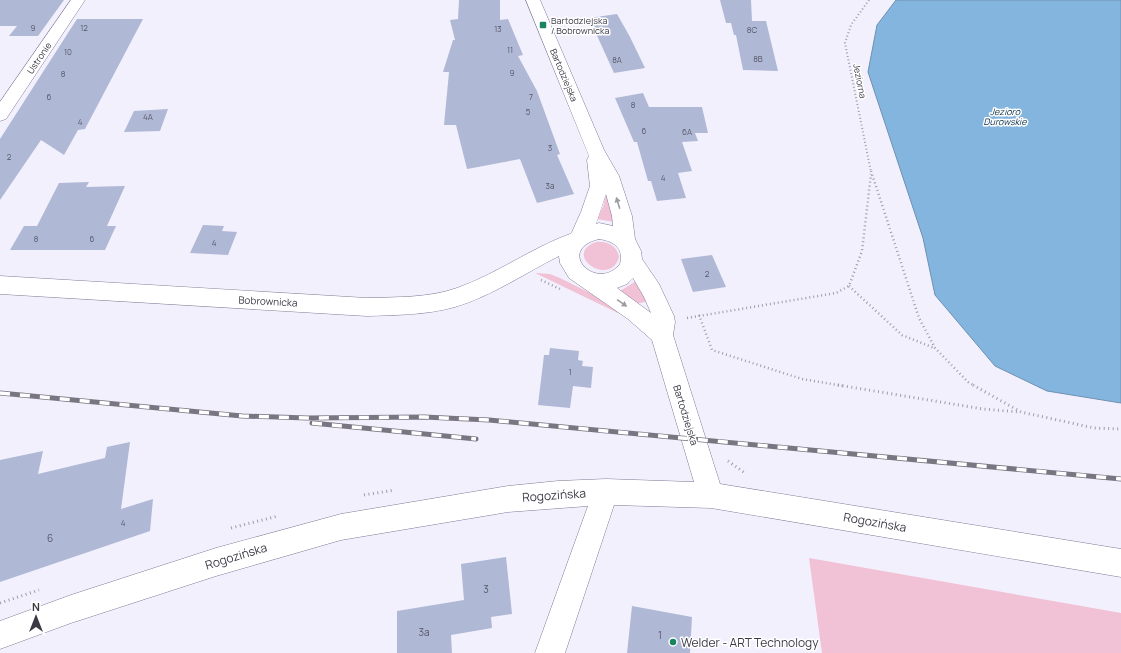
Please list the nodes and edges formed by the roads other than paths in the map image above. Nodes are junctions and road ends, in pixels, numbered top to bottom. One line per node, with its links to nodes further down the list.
1 (78, 0): 3 (street, Ustronie)
2 (533, 0): 4 (street, Bartodziejska)
3 (0, 115)
4 (595, 151): 5 (street, Bartodziejska); 6 (street, Bartodziejska, one-way to 4)
5 (578, 237): 6 (street); 7 (street); 8 (street, Bobrownicka)
6 (629, 251): 9 (street); 11 (street, Bartodziejska)
7 (572, 269): 8 (street); 9 (street)
8 (531, 270): 10 (street, Bobrownicka)
9 (590, 281): 11 (street, one-way to 11)
10 (0, 284)
11 (662, 335): 13 (street, Bartodziejska)
12 (606, 492): 13 (street, Rogozińska); 15 (street, Rogozińska); 16 (street)
13 (711, 495): 14 (street, Rogozińska)
14 (1121, 563)
15 (0, 635)
16 (550, 653)

